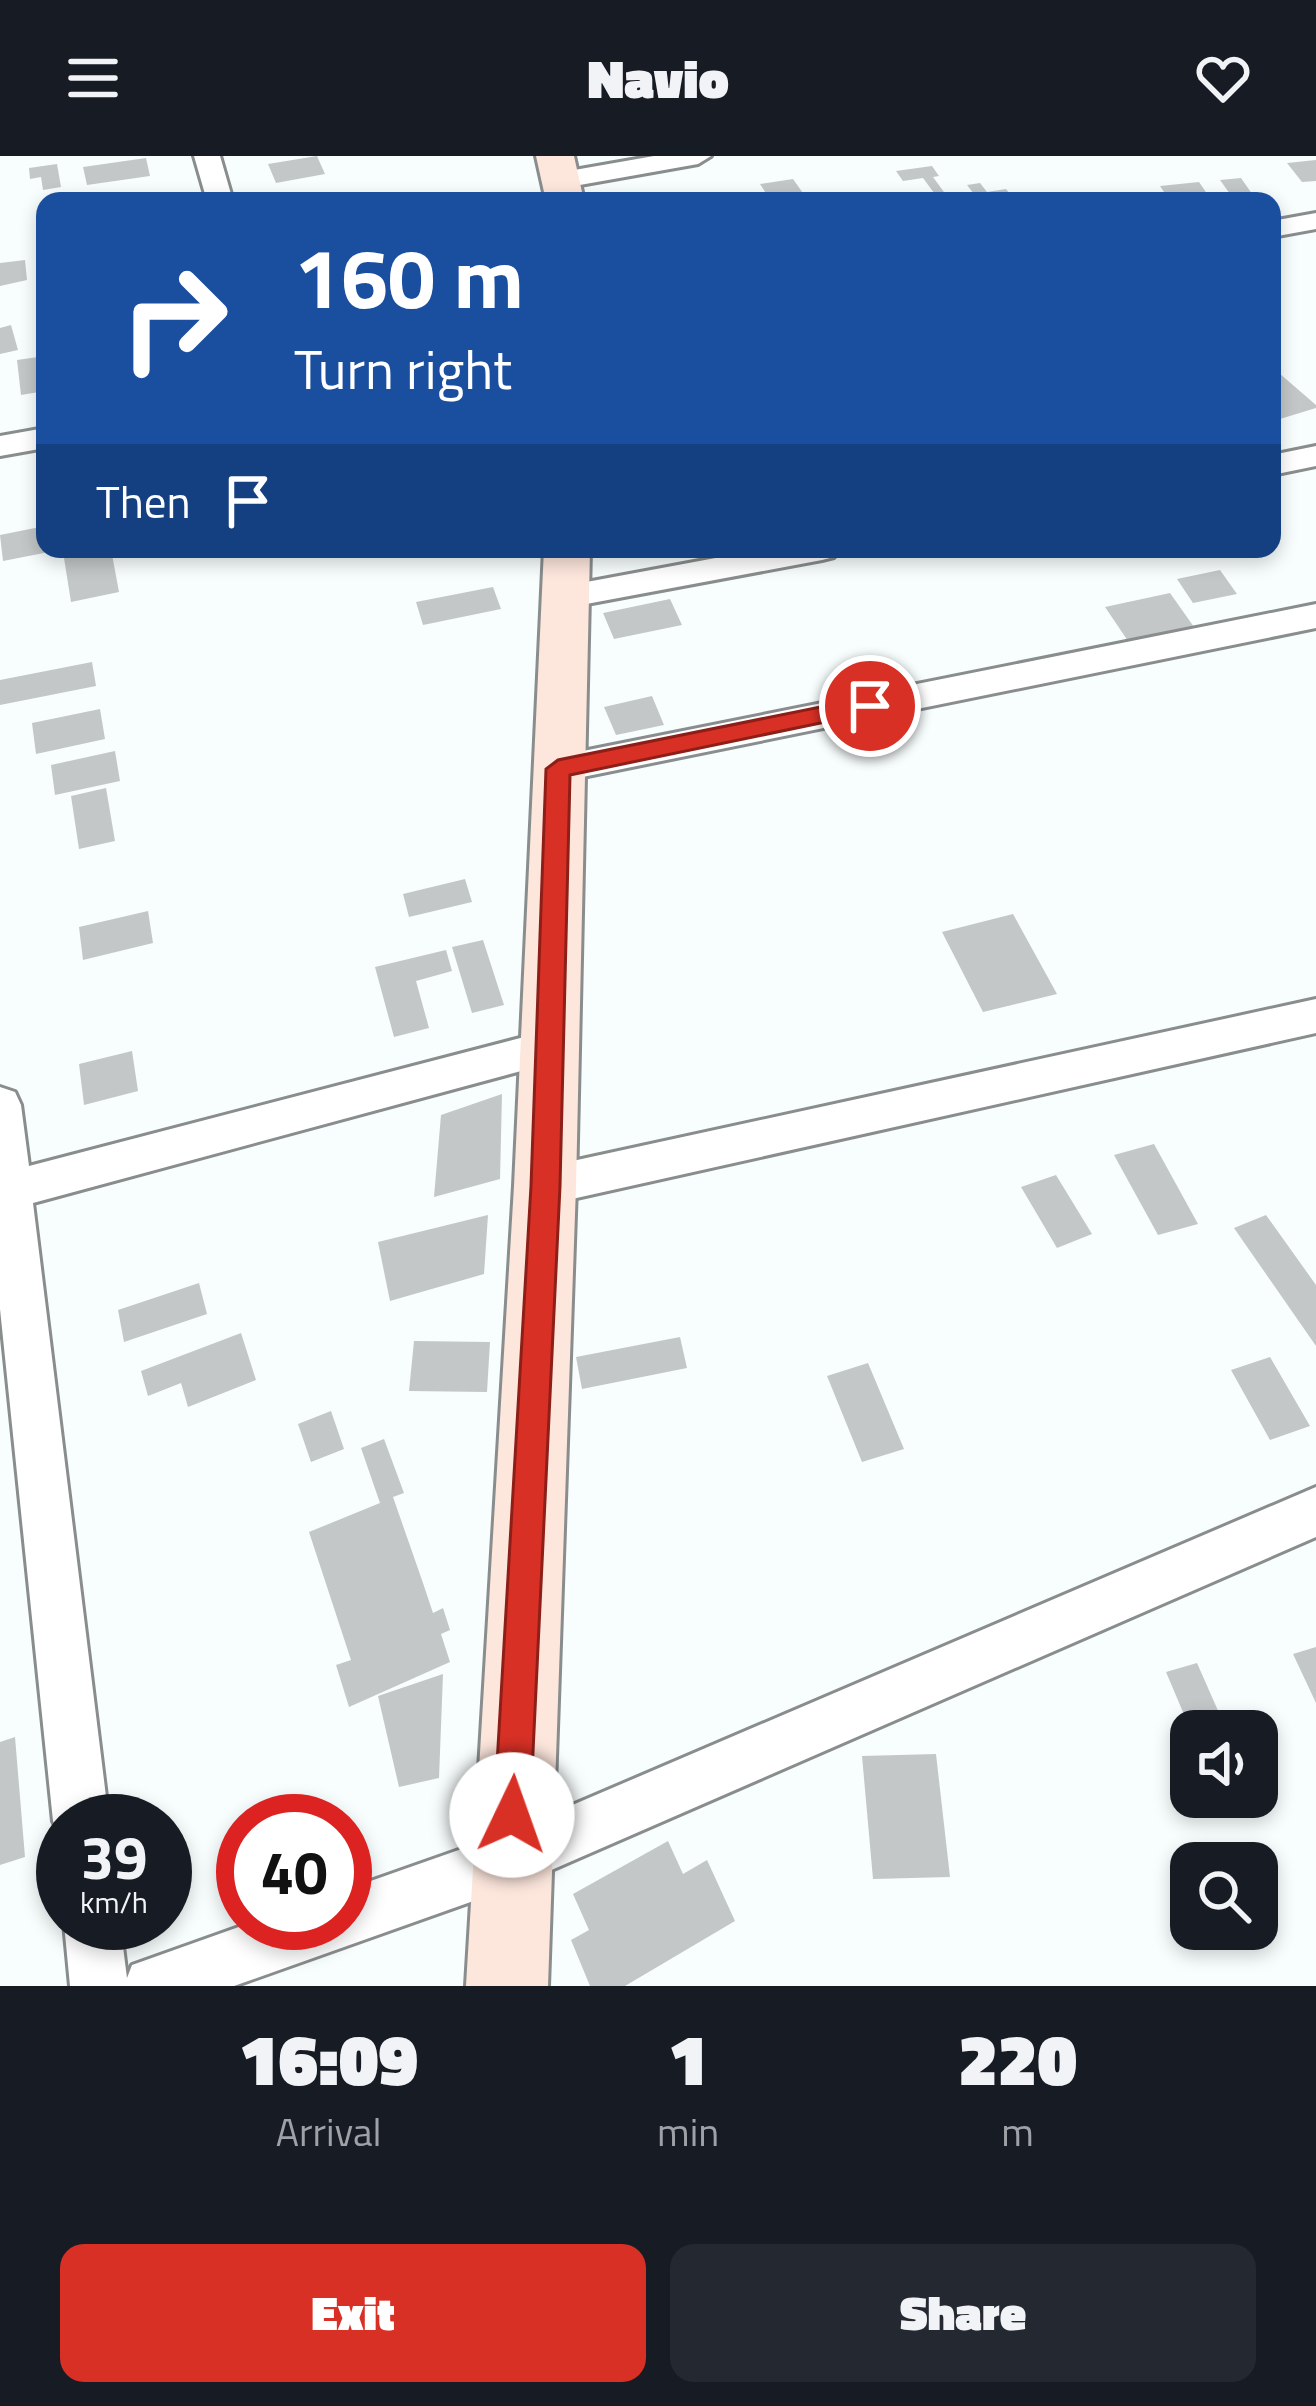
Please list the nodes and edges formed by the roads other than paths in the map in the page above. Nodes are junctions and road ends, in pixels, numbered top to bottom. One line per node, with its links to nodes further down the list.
1 (207, 156): 4 (street)
2 (698, 156): 3 (street)
3 (561, 179)
4 (217, 192)
5 (1316, 221): 6 (street)
6 (1281, 227)
7 (36, 440): 8 (street)
8 (0, 446)
9 (1316, 456): 10 (street)
10 (1281, 462)
11 (726, 558): 12 (street)
12 (566, 573): 14 (street)
13 (1316, 616): 14 (street)
14 (558, 769): 16 (street)
15 (1316, 1016): 18 (street)
16 (547, 1048): 18 (street); 19 (street)
17 (0, 1105): 19 (street)
18 (545, 1186): 22 (street)
19 (6, 1191): 21 (street)
20 (1316, 1512): 22 (street)
21 (78, 1794)
22 (510, 1860): 23 (street); 28 (street)
23 (372, 1909)
24 (95, 1950): 26 (street)
25 (255, 1950): 27 (street)
26 (99, 1986)
27 (153, 1986)
28 (507, 1986)

